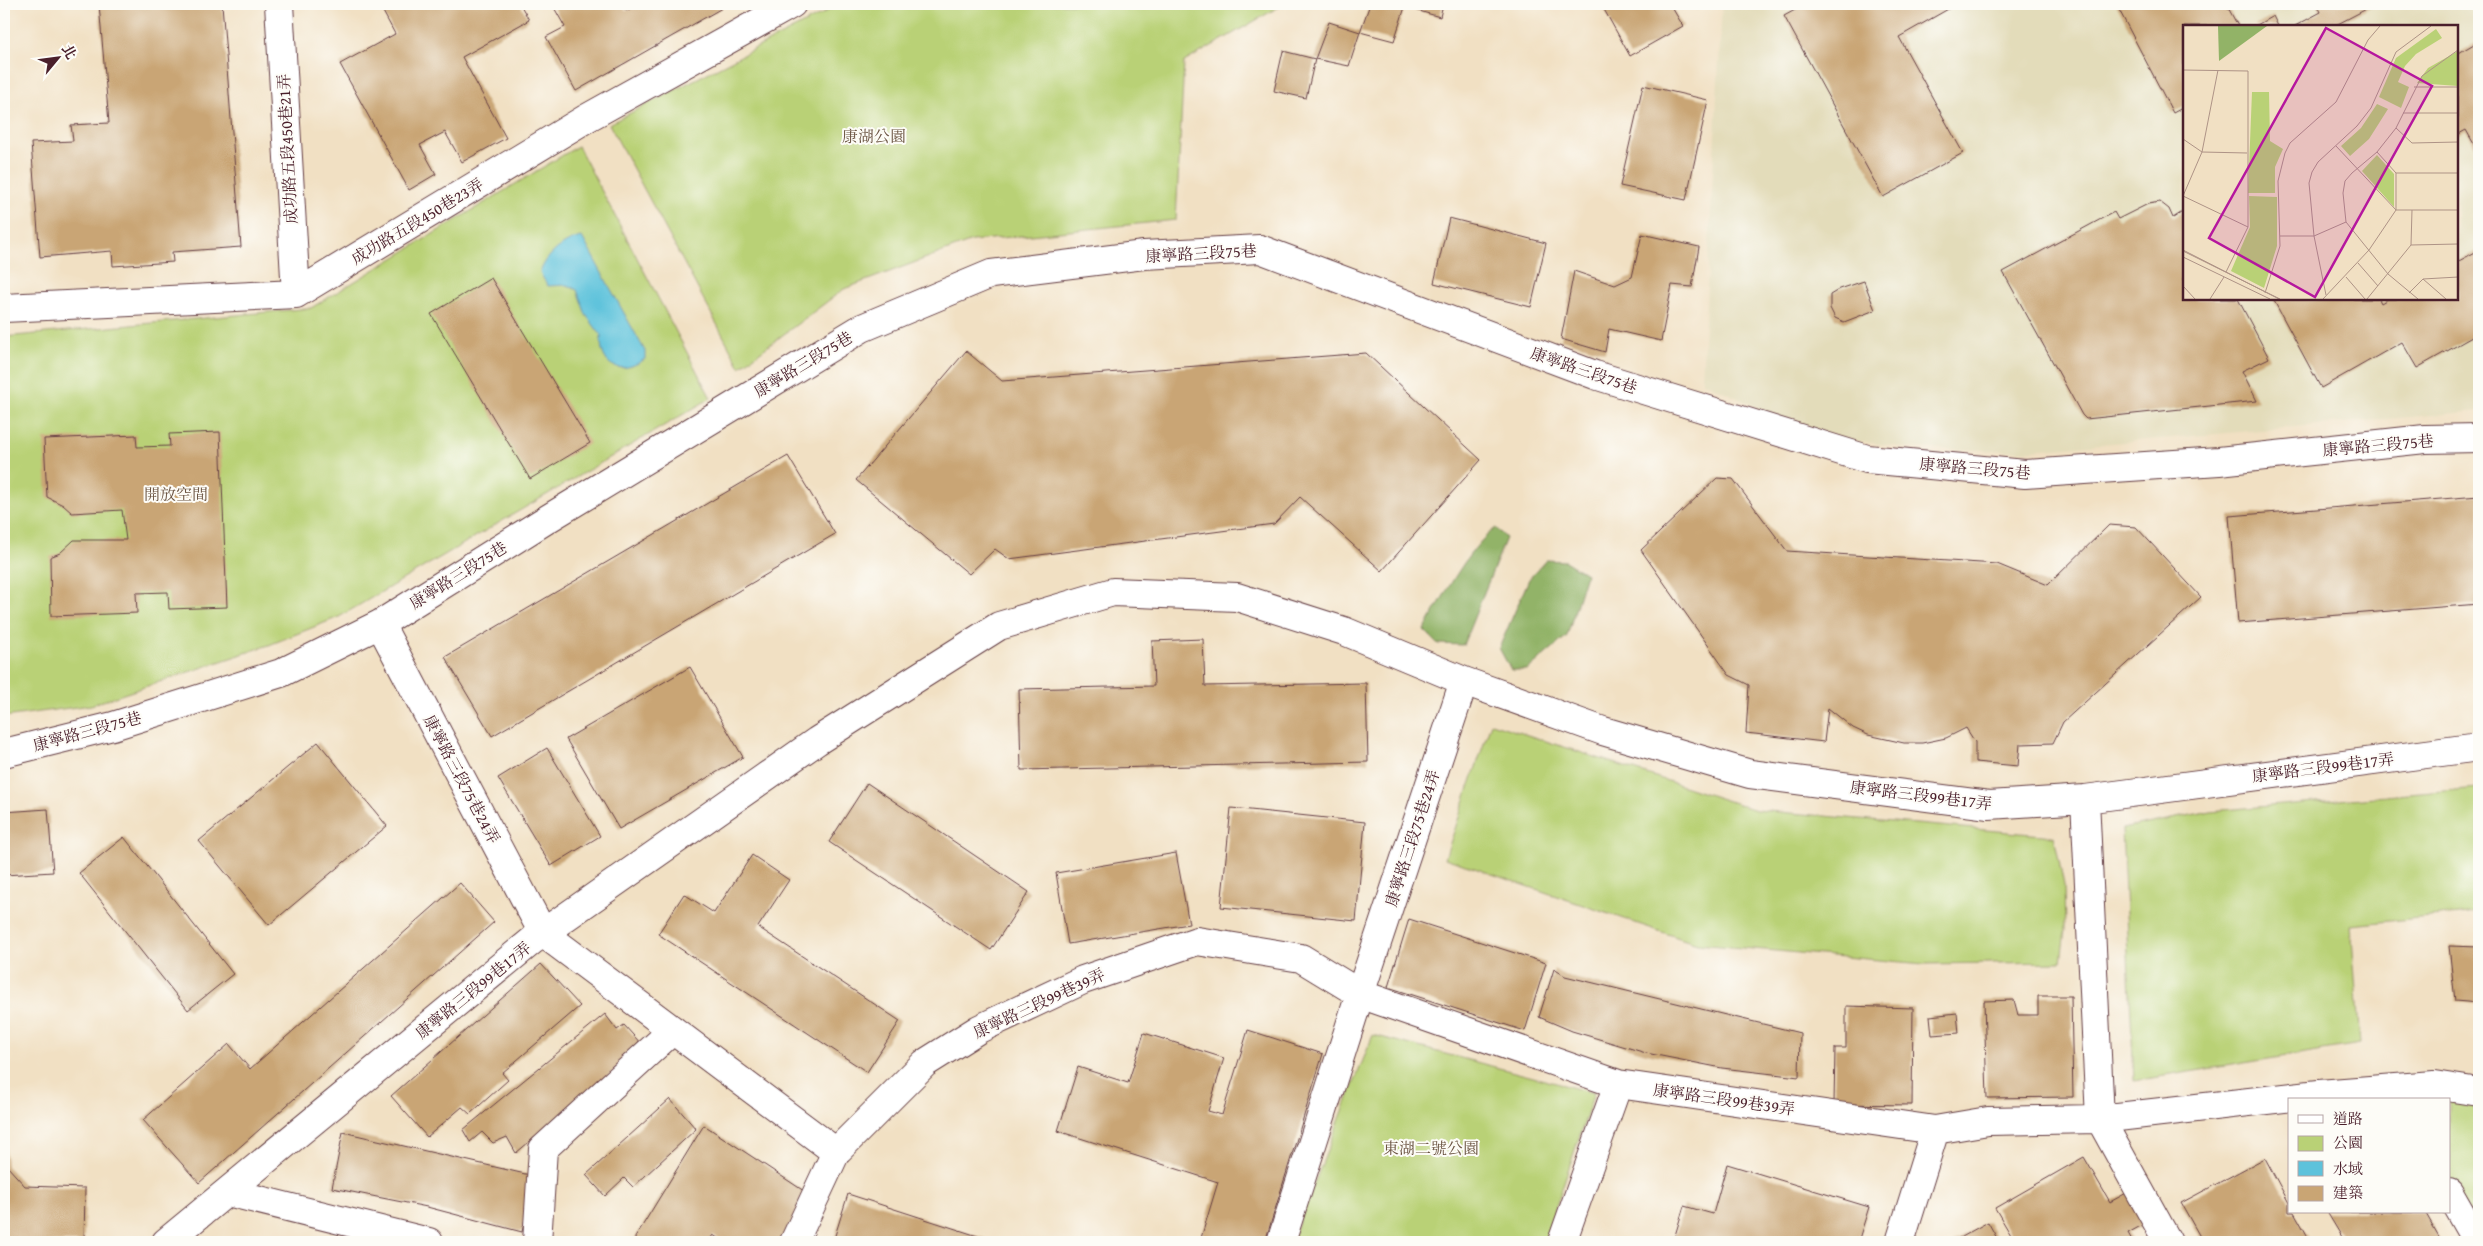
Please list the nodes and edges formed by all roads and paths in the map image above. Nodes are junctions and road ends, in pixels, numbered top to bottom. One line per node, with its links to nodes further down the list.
1 (279, 4): 3 (street, 成功路五段450巷21弄)
2 (792, 4): 3 (street, 成功路五段450巷23弄)
3 (296, 294): 4 (street, 成功路五段450巷23弄)
4 (4, 308)
5 (2479, 438): 6 (street, 康寧路三段75巷)
6 (380, 624): 9 (street, 康寧路三段75巷); 11 (street, 康寧路三段75巷24弄)
7 (1464, 681): 10 (street, 康寧路三段99巷17弄); 11 (street, 康寧路三段99巷17弄); 12 (street, 康寧路三段75巷24弄)
8 (2479, 747): 10 (street, 康寧路三段99巷17弄)
9 (4, 753)
10 (2085, 799): 17 (street)
11 (543, 933): 13 (street, 康寧路三段99巷17弄); 20 (street, 康寧路三段99巷17弄)
12 (1360, 994): 14 (street, 康寧路三段99巷39弄); 19 (street, 康寧路三段99巷39弄); 26 (street)
13 (673, 1030): 19 (street, 康寧路三段99巷17弄); 24 (street)
14 (1618, 1084): 18 (street, 康寧路三段99巷39弄); 27 (street)
15 (2479, 1092): 16 (street, 康寧路三段99巷39弄)
16 (2395, 1094): 17 (street, 康寧路三段99巷39弄)
17 (2100, 1119): 18 (street, 康寧路三段99巷39弄); 29 (street)
18 (1934, 1130): 28 (street)
19 (836, 1152): 25 (street, 康寧路三段99巷39弄)
20 (227, 1192): 22 (street, 康寧路三段99巷17弄); 23 (street)
21 (2450, 1195): 30 (street)
22 (166, 1242)
23 (429, 1242)
24 (537, 1242)
25 (794, 1242)
26 (1281, 1242)
27 (1562, 1242)
28 (1900, 1242)
29 (2168, 1242)
30 (2476, 1242)

